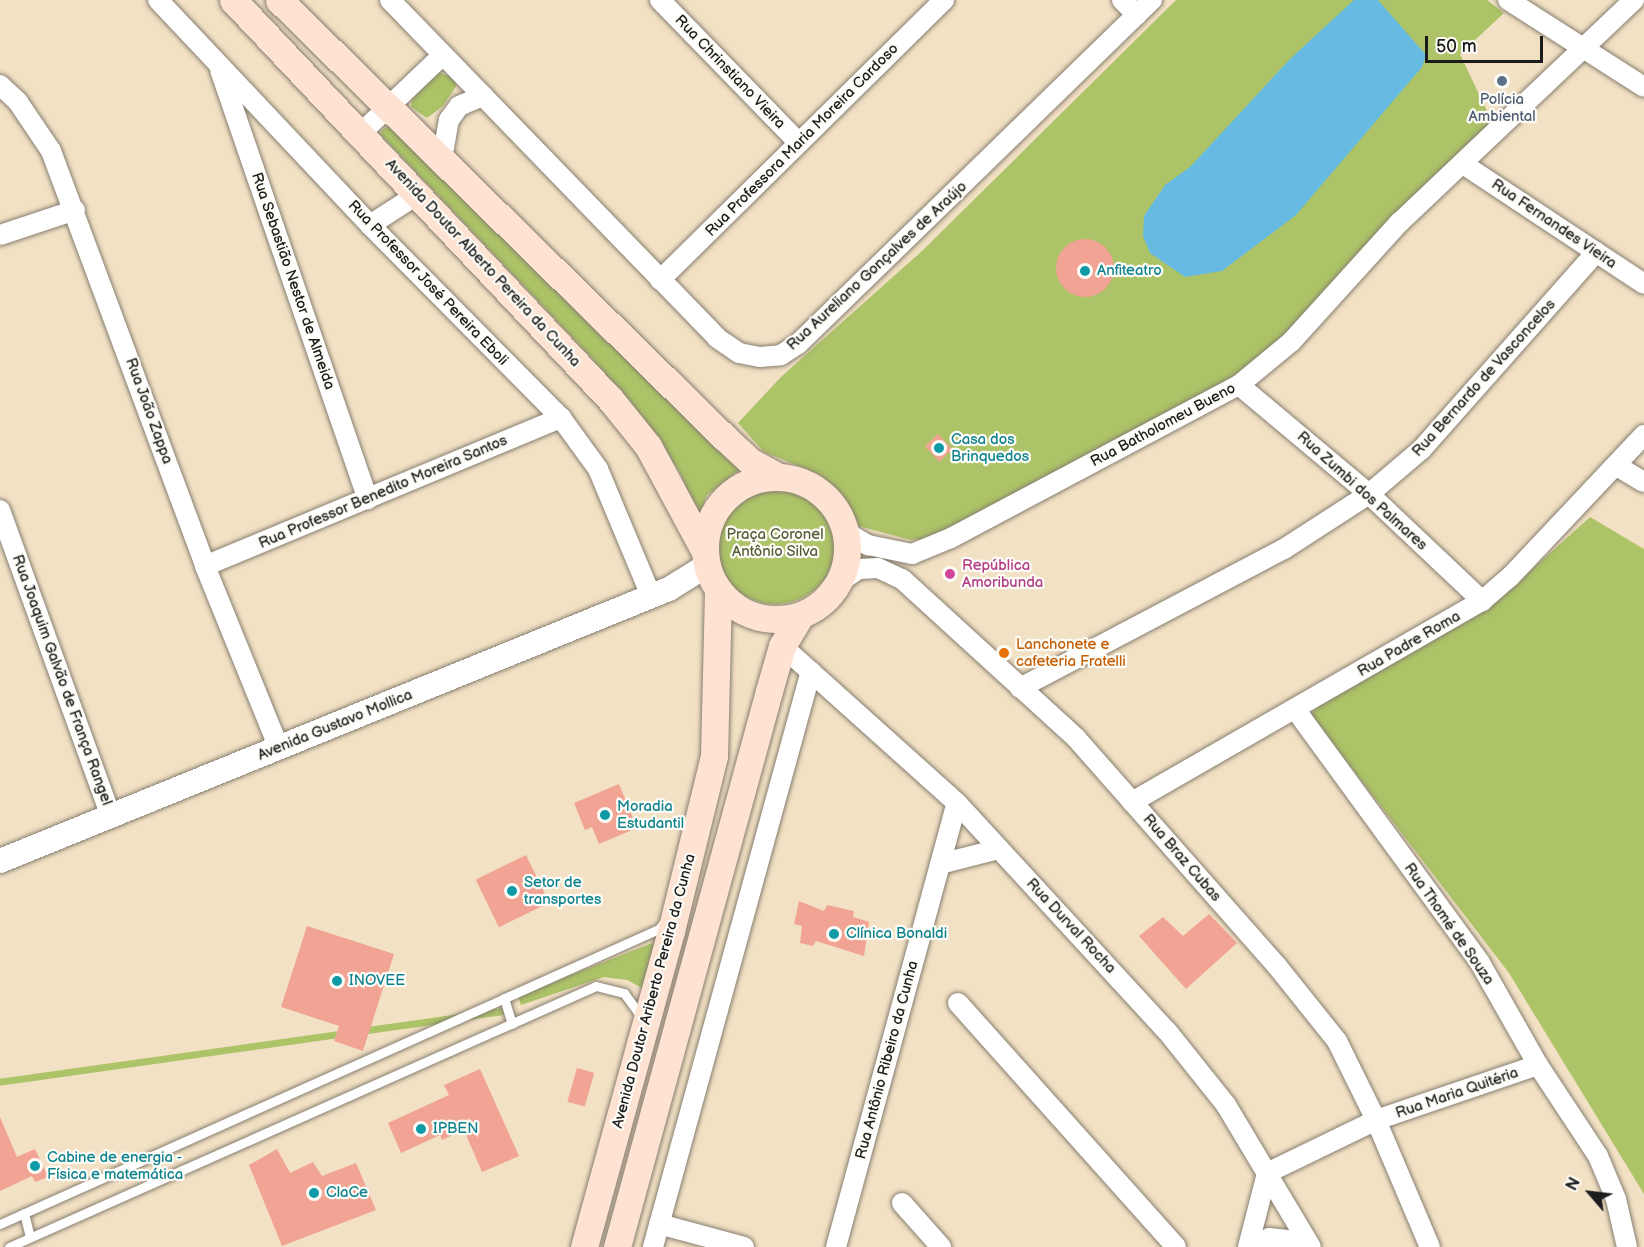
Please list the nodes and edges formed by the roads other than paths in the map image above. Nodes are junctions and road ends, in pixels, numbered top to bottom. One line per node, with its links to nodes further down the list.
1 (158, 0): 14 (street, Rua Professor José Pereira Eboli)
2 (233, 0): 19 (main road, Avenida Doutor Alberto Pereira da Cunha)
3 (279, 0): 18 (main road)
4 (390, 0): 13 (street, Rua Aureliano Gonçalves de Araújo)
5 (660, 0): 20 (street, Rua Chrinstiano Vieira)
6 (1122, 0): 11 (street)
7 (1152, 0): 11 (street, Rua Aureliano Gonçalves de Araújo)
8 (1508, 0): 12 (street)
9 (1634, 0): 12 (street, Rua Batholomeu Bueno)
10 (940, 1): 20 (street, Rua Professora Maria Moreira Cardoso)
11 (1137, 15): 28 (street, Rua Aureliano Gonçalves de Araújo)
12 (1587, 49): 16 (street); 22 (street, Rua Batholomeu Bueno)
13 (443, 55): 17 (street, Rua Aureliano Gonçalves de Araújo); 18 (street)
14 (218, 63): 25 (street, Rua Professor José Pereira Eboli); 37 (street, Rua Sebastião Nestor de Almeida)
15 (0, 86): 24 (street, Rua João Zappa)
16 (1644, 87)
17 (483, 96): 21 (street); 28 (street, Rua Aureliano Gonçalves de Araújo)
18 (389, 106): 19 (street); 21 (main road)
19 (361, 133): 23 (main road, Avenida Doutor Alberto Pereira da Cunha)
20 (799, 143): 28 (street, Rua Professora Maria Moreira Cardoso)
21 (442, 159): 34 (main road)
22 (1463, 164): 27 (street, Rua Fernandes Vieira); 30 (street, Rua Batholomeu Bueno)
23 (418, 194): 25 (street); 42 (main road, Avenida Doutor Alberto Pereira da Cunha)
24 (75, 210): 26 (street); 41 (street, Rua João Zappa)
25 (370, 225): 31 (street, Rua Professor José Pereira Eboli)
26 (0, 235)
27 (1596, 252): 29 (street, Rua Fernandes Vieira); 36 (street, Rua Bernardo de Vasconcelos)
28 (660, 280)
29 (1644, 284)
30 (1239, 385): 36 (street, Rua Zumbi dos Palmares); 40 (street, Rua Batholomeu Bueno)
31 (561, 418): 37 (street, Rua Professor Benedito Moreira Santos); 44 (street, Rua Professor José Pereira Eboli)
32 (1644, 435): 33 (street, Rua Padre Roma)
33 (1617, 466): 35 (street); 46 (street, Rua Padre Roma)
34 (777, 476): 39 (main road); 42 (main road)
35 (1644, 482)
36 (1369, 494): 46 (street, Rua Zumbi dos Palmares); 50 (street, Rua Bernardo de Vasconcelos)
37 (368, 499): 41 (street, Rua Professor Benedito Moreira Santos)
38 (0, 510): 55 (street, Rua Joaquim Galvão de França Rangel)
39 (846, 531): 40 (street, Rua Batholomeu Bueno); 43 (main road)
40 (925, 549): 45 (street)
41 (205, 566): 52 (street, Rua João Zappa)
42 (711, 573): 44 (street, Avenida Gustavo Mollica); 47 (main road); 59 (main road, Avenida Doutor Ariberto Pereira da Cunha)
43 (838, 583): 45 (street, Rua Braz Cubas); 47 (main road)
44 (660, 593): 52 (street, Avenida Gustavo Mollica)
45 (921, 596): 50 (street, Rua Braz Cubas)
46 (1482, 601): 51 (street, Rua Padre Roma)
47 (800, 616): 48 (main road, Avenida Doutor Ariberto Pereira da Cunha)
48 (783, 646): 49 (street, Rua Durval Rocha); 75 (main road, Avenida Doutor Ariberto Pereira da Cunha)
49 (811, 671): 54 (street, Rua Durval Rocha); 70 (street)
50 (1020, 688): 53 (street, Rua Braz Cubas)
51 (1295, 709): 53 (street, Rua Padre Roma); 64 (street, Rua Thomé de Souza)
52 (279, 748): 55 (street, Avenida Gustavo Mollica)
53 (1132, 802): 65 (street, Rua Braz Cubas)
54 (957, 803): 56 (street, Rua Durval Rocha); 58 (street, Rua Antônio Ribeiro da Cunha)
55 (111, 816): 57 (street, Avenida Gustavo Mollica)
56 (999, 849): 58 (street); 66 (street, Rua Durval Rocha)
57 (0, 861)
58 (940, 864): 78 (street, Rua Antônio Ribeiro da Cunha)
59 (678, 904): 60 (lane); 62 (main road, Avenida Doutor Ariberto Pereira da Cunha)
60 (504, 998): 63 (lane); 68 (lane)
61 (958, 1003): 80 (street)
62 (646, 1023): 63 (lane); 74 (main road, Avenida Doutor Ariberto Pereira da Cunha)
63 (512, 1024): 71 (lane)
64 (1538, 1065): 65 (street, Rua Maria Quitéria); 84 (street, Rua Thomé de Souza)
65 (1376, 1120): 66 (street, Rua Maria Quitéria); 83 (street, Rua Braz Cubas)
66 (1267, 1173): 72 (street, Rua Durval Rocha); 81 (street)
67 (902, 1203): 79 (street)
68 (24, 1213): 69 (lane); 71 (lane)
69 (0, 1224)
70 (659, 1224): 76 (street); 77 (street)
71 (30, 1237): 73 (lane)
72 (1310, 1244): 82 (street)
73 (9, 1247)
74 (584, 1247)
75 (617, 1247)
76 (653, 1247)
77 (744, 1247)
78 (836, 1247)
79 (941, 1247)
80 (1176, 1247)
81 (1248, 1247)
82 (1259, 1247)
83 (1430, 1247)
84 (1627, 1247)

